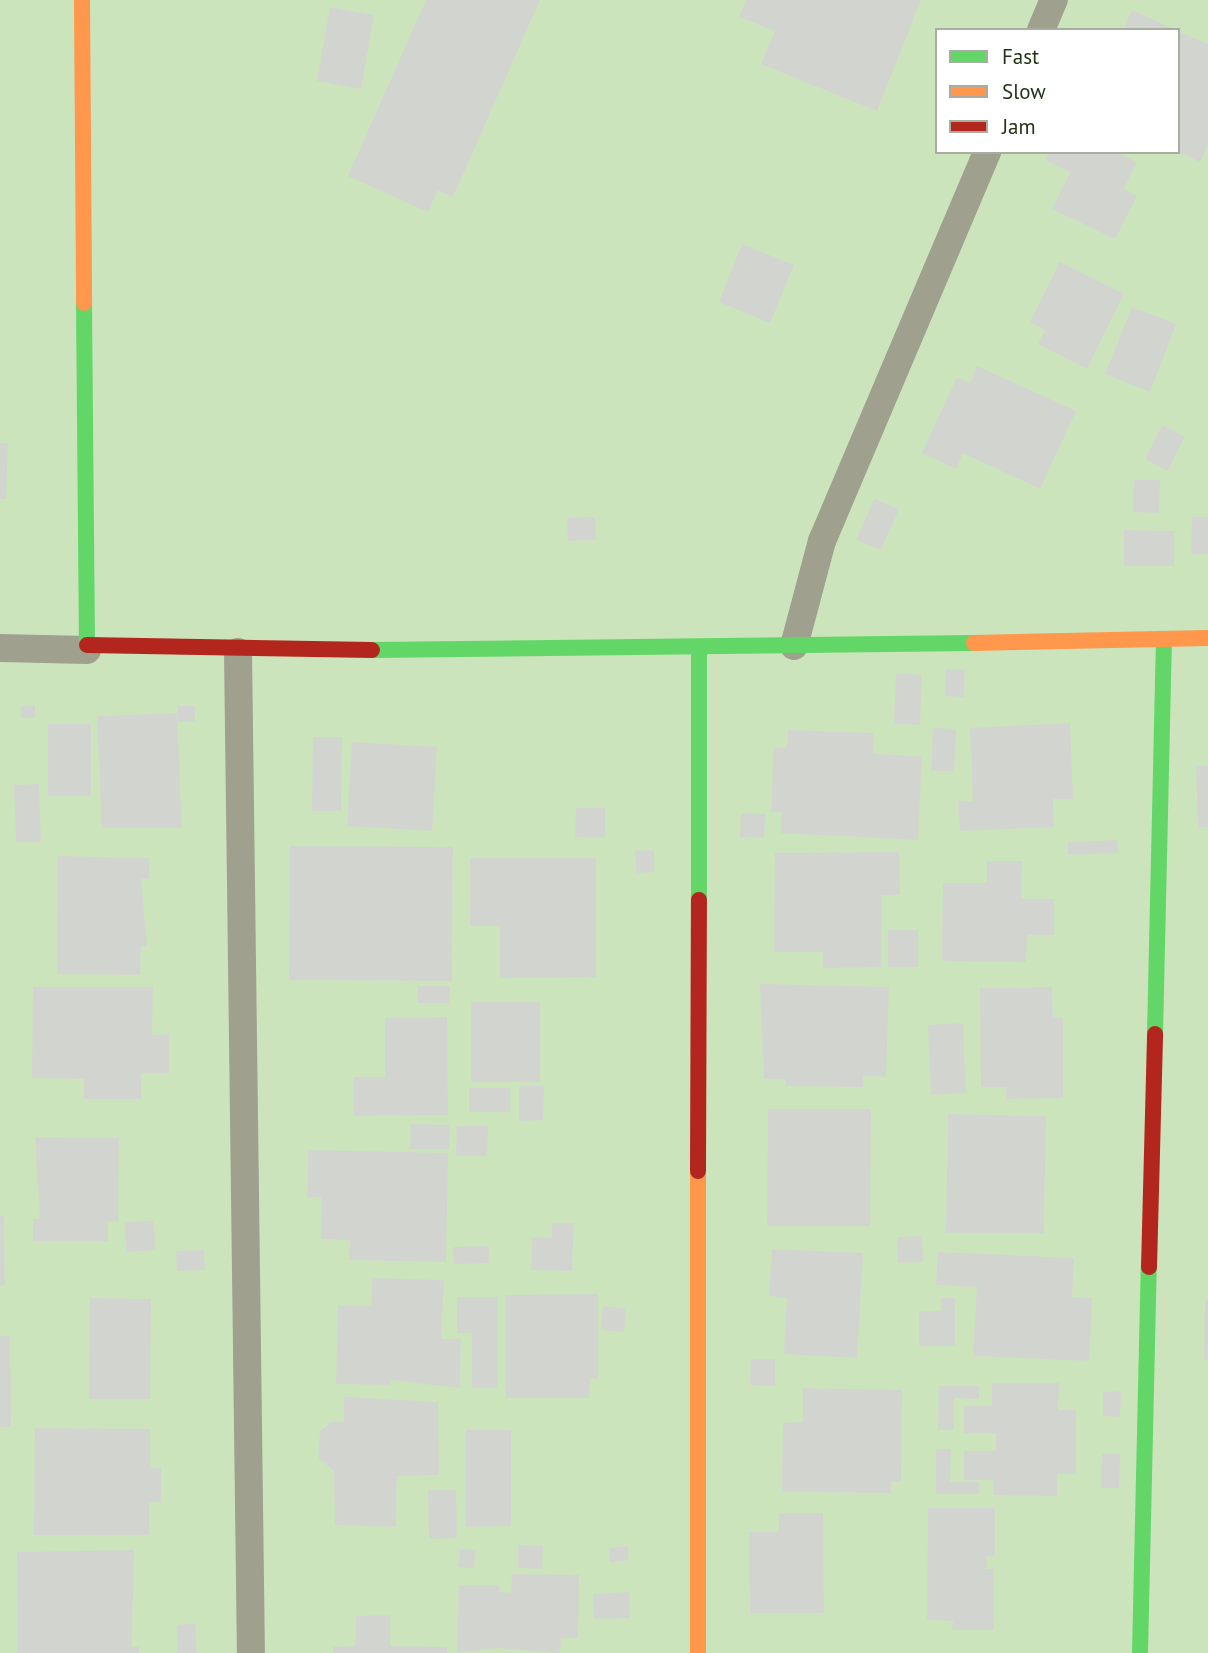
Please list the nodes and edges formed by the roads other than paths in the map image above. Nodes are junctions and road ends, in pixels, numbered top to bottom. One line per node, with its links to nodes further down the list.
1 (82, 0): 10 (street)
2 (1054, 0): 3 (street)
3 (1042, 28)
4 (986, 154): 7 (street)
5 (1208, 638): 6 (street)
6 (1164, 639): 7 (street); 14 (street)
7 (794, 646): 9 (street)
8 (0, 648): 10 (street)
9 (699, 649): 11 (street); 13 (street)
10 (88, 650): 11 (street)
11 (238, 652): 12 (street)
12 (251, 1653)
13 (698, 1653)
14 (1140, 1653)

